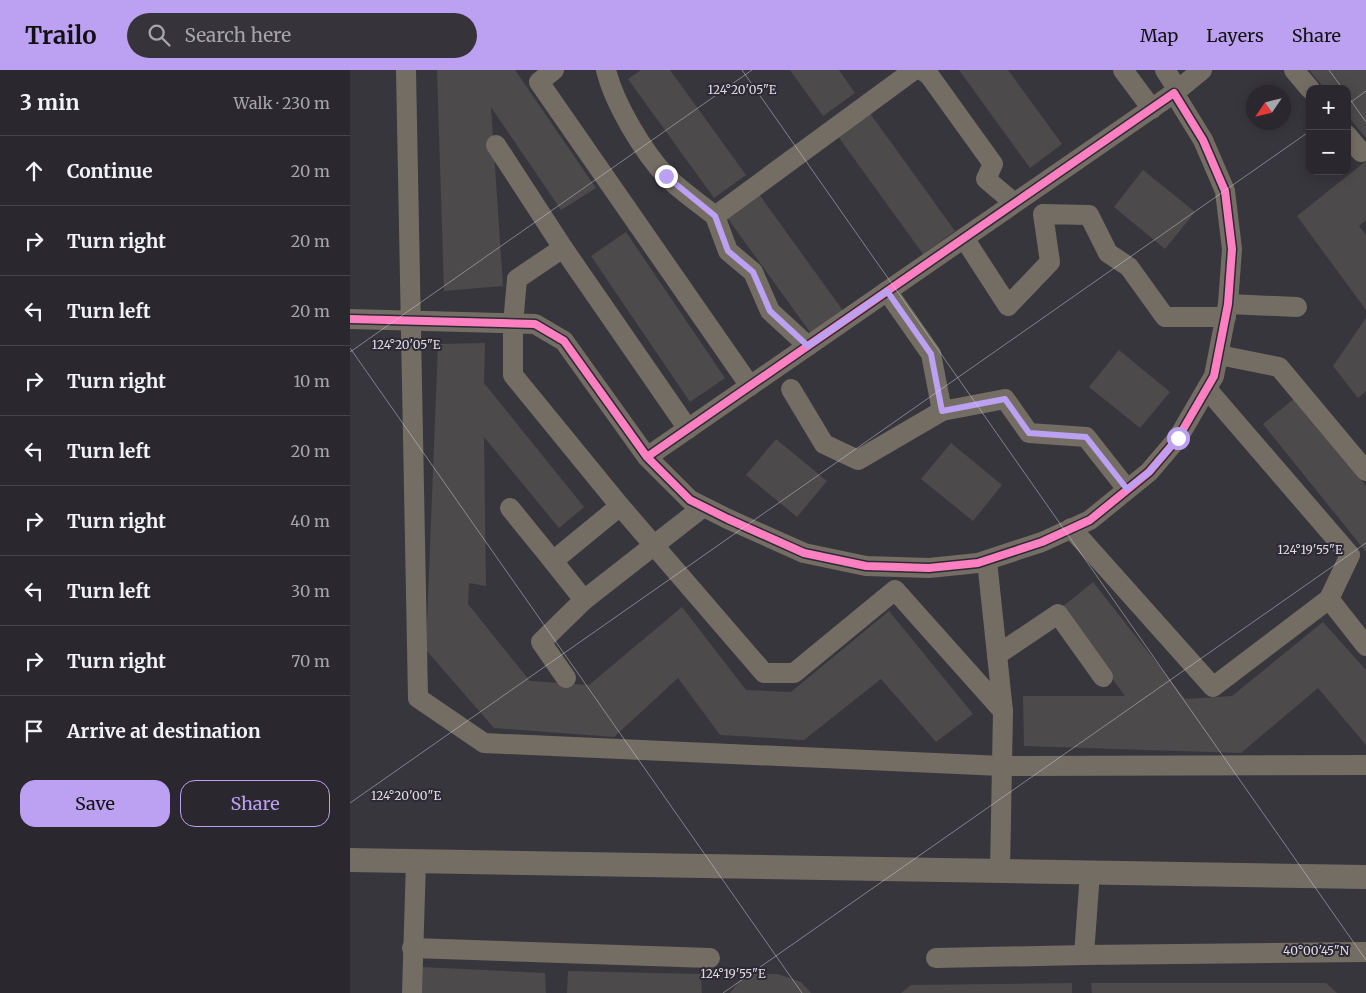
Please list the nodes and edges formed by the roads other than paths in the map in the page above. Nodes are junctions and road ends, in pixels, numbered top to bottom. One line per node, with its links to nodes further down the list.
1 (406, 70): 24 (street)
2 (606, 70): 17 (street)
3 (914, 70): 17 (street)
4 (922, 70): 16 (street)
5 (1123, 70): 12 (street)
6 (1164, 70): 11 (street)
7 (1202, 70): 11 (street)
8 (1294, 70): 10 (street)
9 (541, 74): 28 (street)
10 (1307, 85)
11 (1176, 91): 12 (street); 22 (street)
12 (1152, 109): 16 (street)
13 (1351, 140): 15 (street)
14 (496, 144): 19 (street)
15 (1361, 152)
16 (1014, 203): 18 (street)
17 (715, 216): 26 (street)
18 (964, 238): 20 (street); 22 (street)
19 (563, 248): 25 (street); 32 (street)
20 (887, 291): 26 (street); 31 (street)
21 (1297, 308): 22 (street)
22 (1227, 310): 27 (street)
23 (350, 319): 24 (street)
24 (412, 321): 25 (street); 51 (street)
25 (513, 324): 33 (street); 36 (street)
26 (808, 346): 28 (street)
27 (1219, 355): 30 (street); 34 (street)
28 (750, 386): 32 (street)
29 (790, 388): 31 (street)
30 (1207, 389): 35 (street); 43 (street)
31 (942, 411): 35 (street)
32 (688, 428): 33 (street)
33 (647, 457): 37 (street)
34 (1366, 471)
35 (1127, 489): 39 (street)
36 (620, 506): 40 (street); 41 (street)
37 (703, 506): 40 (street); 42 (street)
38 (510, 508): 41 (street)
39 (1071, 528): 42 (street); 43 (street)
40 (654, 545): 44 (street); 49 (street)
41 (552, 561): 44 (street)
42 (987, 561): 46 (street)
43 (1329, 599): 45 (street)
44 (584, 600): 48 (street)
45 (1366, 646)
46 (997, 655): 47 (street); 49 (street)
47 (1103, 677)
48 (566, 678)
49 (1003, 711): 51 (street)
50 (1366, 765): 51 (street)
51 (1002, 766): 54 (street)
52 (350, 860): 53 (street)
53 (416, 861): 54 (street); 57 (street)
54 (1000, 871): 55 (street)
55 (1090, 872): 56 (street); 59 (street)
56 (1366, 877)
57 (412, 948): 60 (street); 62 (street)
58 (1366, 952): 59 (street)
59 (1084, 955): 61 (street)
60 (710, 958)
61 (936, 958)
62 (412, 993)

